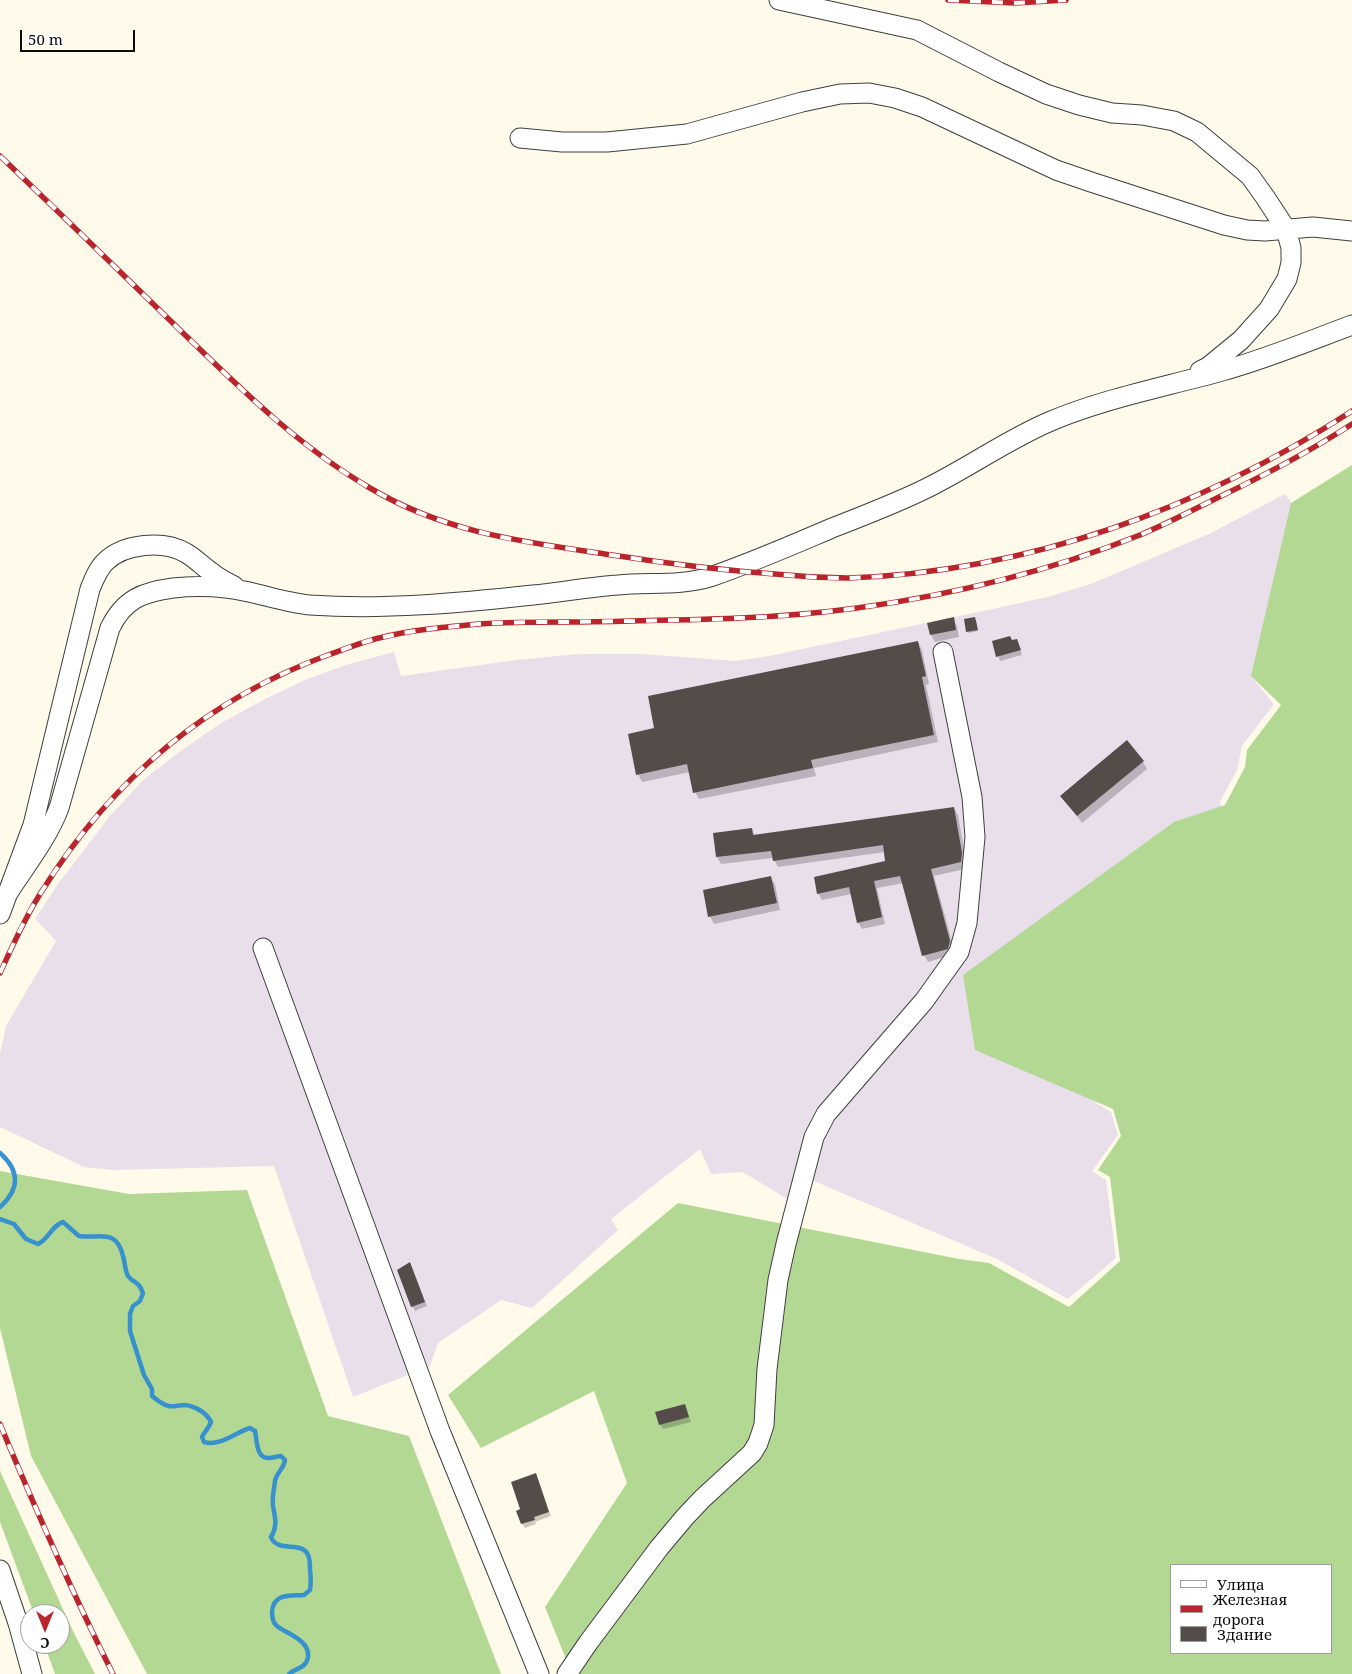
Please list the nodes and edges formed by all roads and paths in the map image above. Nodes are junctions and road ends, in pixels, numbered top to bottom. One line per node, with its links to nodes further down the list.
1 (779, 0): 3 (lane)
2 (520, 138): 3 (lane)
3 (1286, 229): 4 (lane); 6 (lane)
4 (1352, 231)
5 (1352, 325): 6 (lane)
6 (1181, 381): 7 (lane)
7 (252, 593): 9 (lane); 9 (lane)
8 (943, 652): 15 (lane)
9 (8, 893): 10 (lane)
10 (0, 914)
11 (263, 948): 14 (lane)
12 (0, 1570): 13 (lane)
13 (32, 1674)
14 (539, 1674)
15 (567, 1674)

